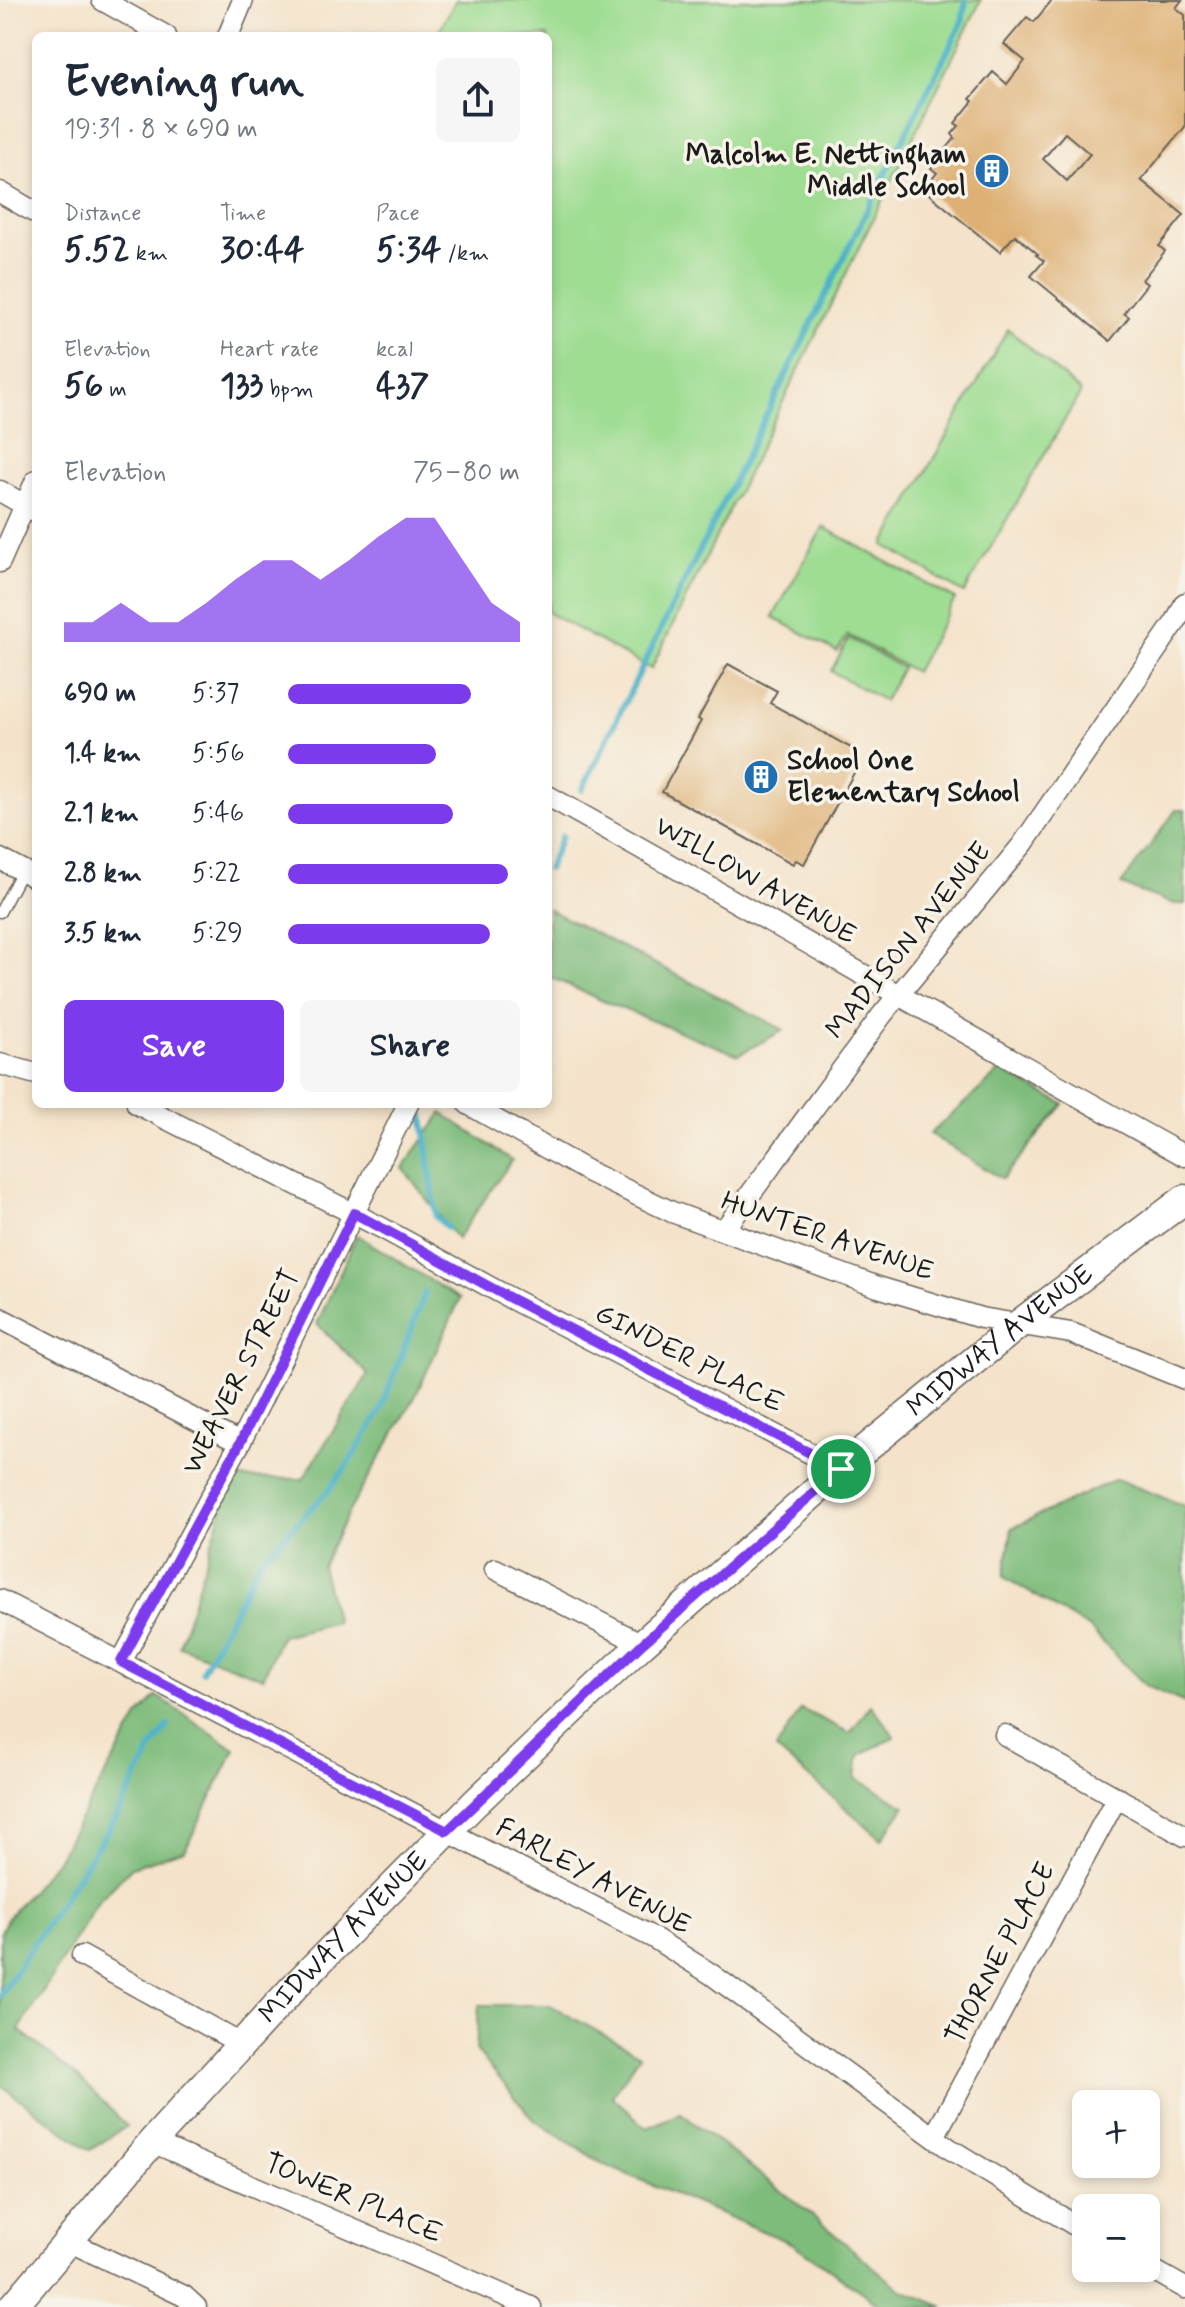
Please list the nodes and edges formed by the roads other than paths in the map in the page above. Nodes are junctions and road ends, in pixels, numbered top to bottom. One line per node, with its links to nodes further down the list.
1 (102, 0): 3 (street)
2 (243, 0): 4 (street)
3 (159, 32)
4 (230, 32)
5 (0, 192): 6 (street)
6 (32, 211)
7 (0, 491): 8 (street)
8 (30, 508): 9 (street)
9 (0, 562)
10 (1182, 616): 15 (street, MADISON AVENUE)
11 (552, 798): 15 (street, WILLOW AVENUE)
12 (0, 859): 13 (street)
13 (29, 874): 14 (lane)
14 (0, 912)
15 (898, 997): 21 (street, WILLOW AVENUE); 24 (street, MADISON AVENUE)
16 (0, 1064): 17 (street)
17 (32, 1073)
18 (145, 1108): 23 (street, GINDER PLACE)
19 (406, 1108): 23 (street, WEAVER STREET)
20 (475, 1108): 24 (street, HUNTER AVENUE)
21 (1185, 1156)
22 (1185, 1199): 26 (street, MIDWAY AVENUE)
23 (354, 1213): 28 (street, WEAVER STREET); 29 (street, GINDER PLACE)
24 (724, 1230): 26 (street, HUNTER AVENUE)
25 (0, 1318): 28 (street)
26 (1019, 1324): 27 (street, HUNTER AVENUE); 29 (street, MIDWAY AVENUE)
27 (1185, 1379)
28 (240, 1443): 33 (street, WEAVER STREET)
29 (841, 1469): 32 (street, MIDWAY AVENUE)
30 (495, 1569): 32 (street)
31 (0, 1600): 33 (street, FARLEY AVENUE)
32 (642, 1644): 36 (street, MIDWAY AVENUE)
33 (121, 1662): 36 (street, FARLEY AVENUE)
34 (1005, 1735): 35 (street)
35 (1117, 1797): 37 (street); 40 (street, THORNE PLACE)
36 (447, 1831): 39 (street, MIDWAY AVENUE); 40 (street, FARLEY AVENUE)
37 (1185, 1836)
38 (82, 1956): 39 (street)
39 (241, 2044): 41 (street, MIDWAY AVENUE)
40 (934, 2137): 42 (street, FARLEY AVENUE)
41 (152, 2142): 43 (street, MIDWAY AVENUE); 48 (street, TOWER PLACE)
42 (1072, 2223)
43 (68, 2241): 46 (street, MIDWAY AVENUE); 47 (street)
44 (1160, 2274): 45 (street)
45 (1185, 2288)
46 (13, 2307)
47 (196, 2307)
48 (531, 2307)

